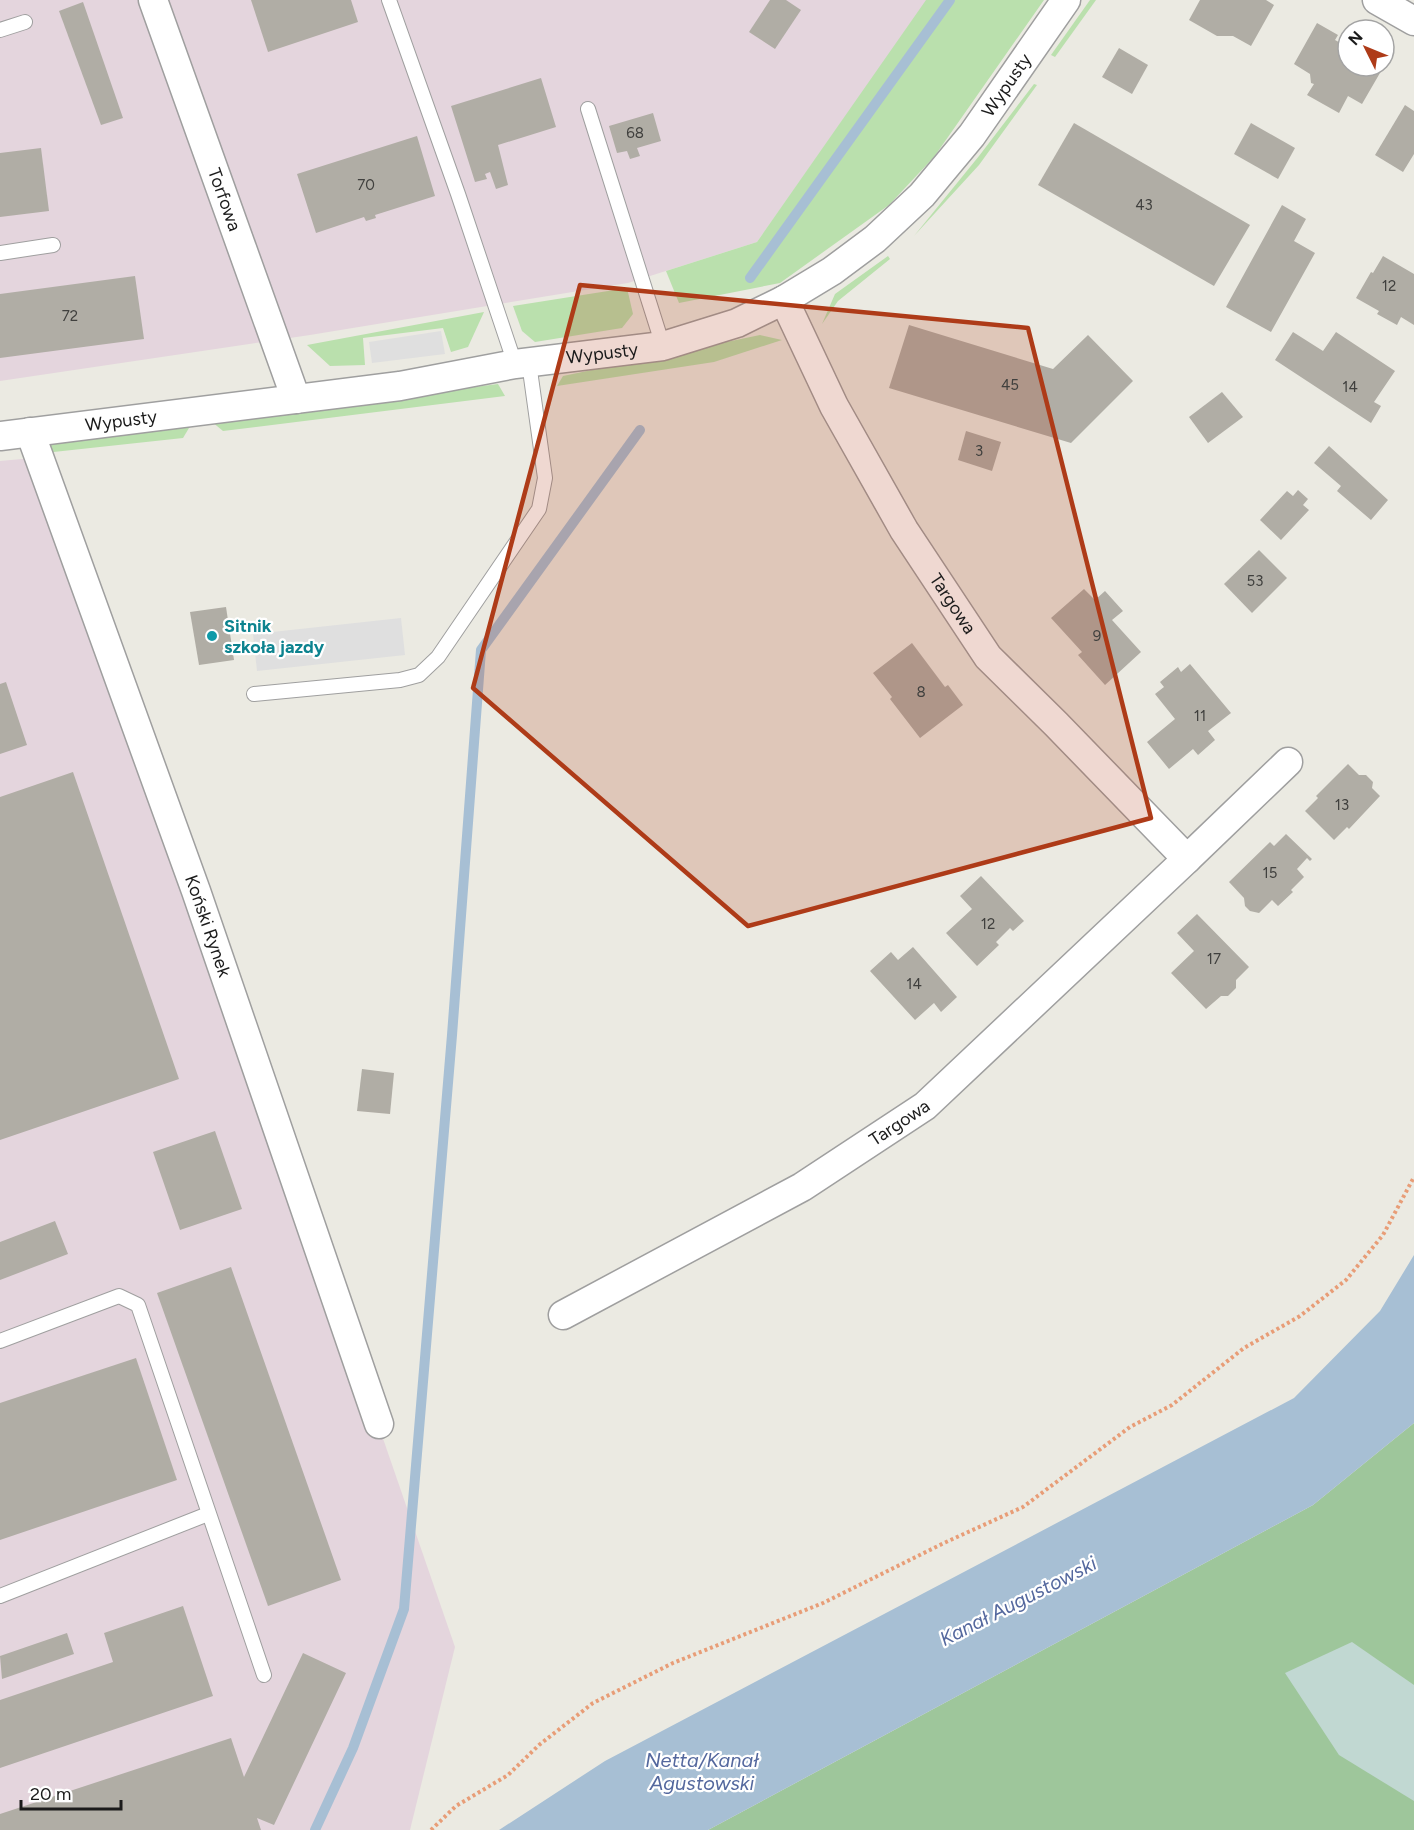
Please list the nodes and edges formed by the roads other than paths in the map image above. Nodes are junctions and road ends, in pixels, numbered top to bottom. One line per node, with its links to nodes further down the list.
1 (153, 0): 14 (street, Torfowa)
2 (389, 0): 13 (lane)
3 (1066, 0): 11 (street, Wypusty)
4 (1377, 0): 5 (street)
5 (1414, 21)
6 (25, 22): 7 (lane)
7 (0, 30)
8 (588, 109): 12 (lane)
9 (53, 245): 10 (lane)
10 (0, 253)
11 (784, 300): 12 (street, Wypusty); 19 (street, Targowa)
12 (663, 346): 13 (street, Wypusty)
13 (522, 363): 14 (street, Wypusty); 17 (lane)
14 (296, 399): 15 (street, Wypusty)
15 (30, 432): 16 (street, Wypusty); 22 (street, Koński Rynek)
16 (0, 436)
17 (254, 694)
18 (1288, 762): 19 (street, Targowa)
19 (1187, 859): 20 (street, Targowa)
20 (563, 1315)
21 (0, 1341): 23 (lane)
22 (379, 1424)
23 (208, 1514): 24 (lane); 25 (lane)
24 (0, 1596)
25 (264, 1675)

